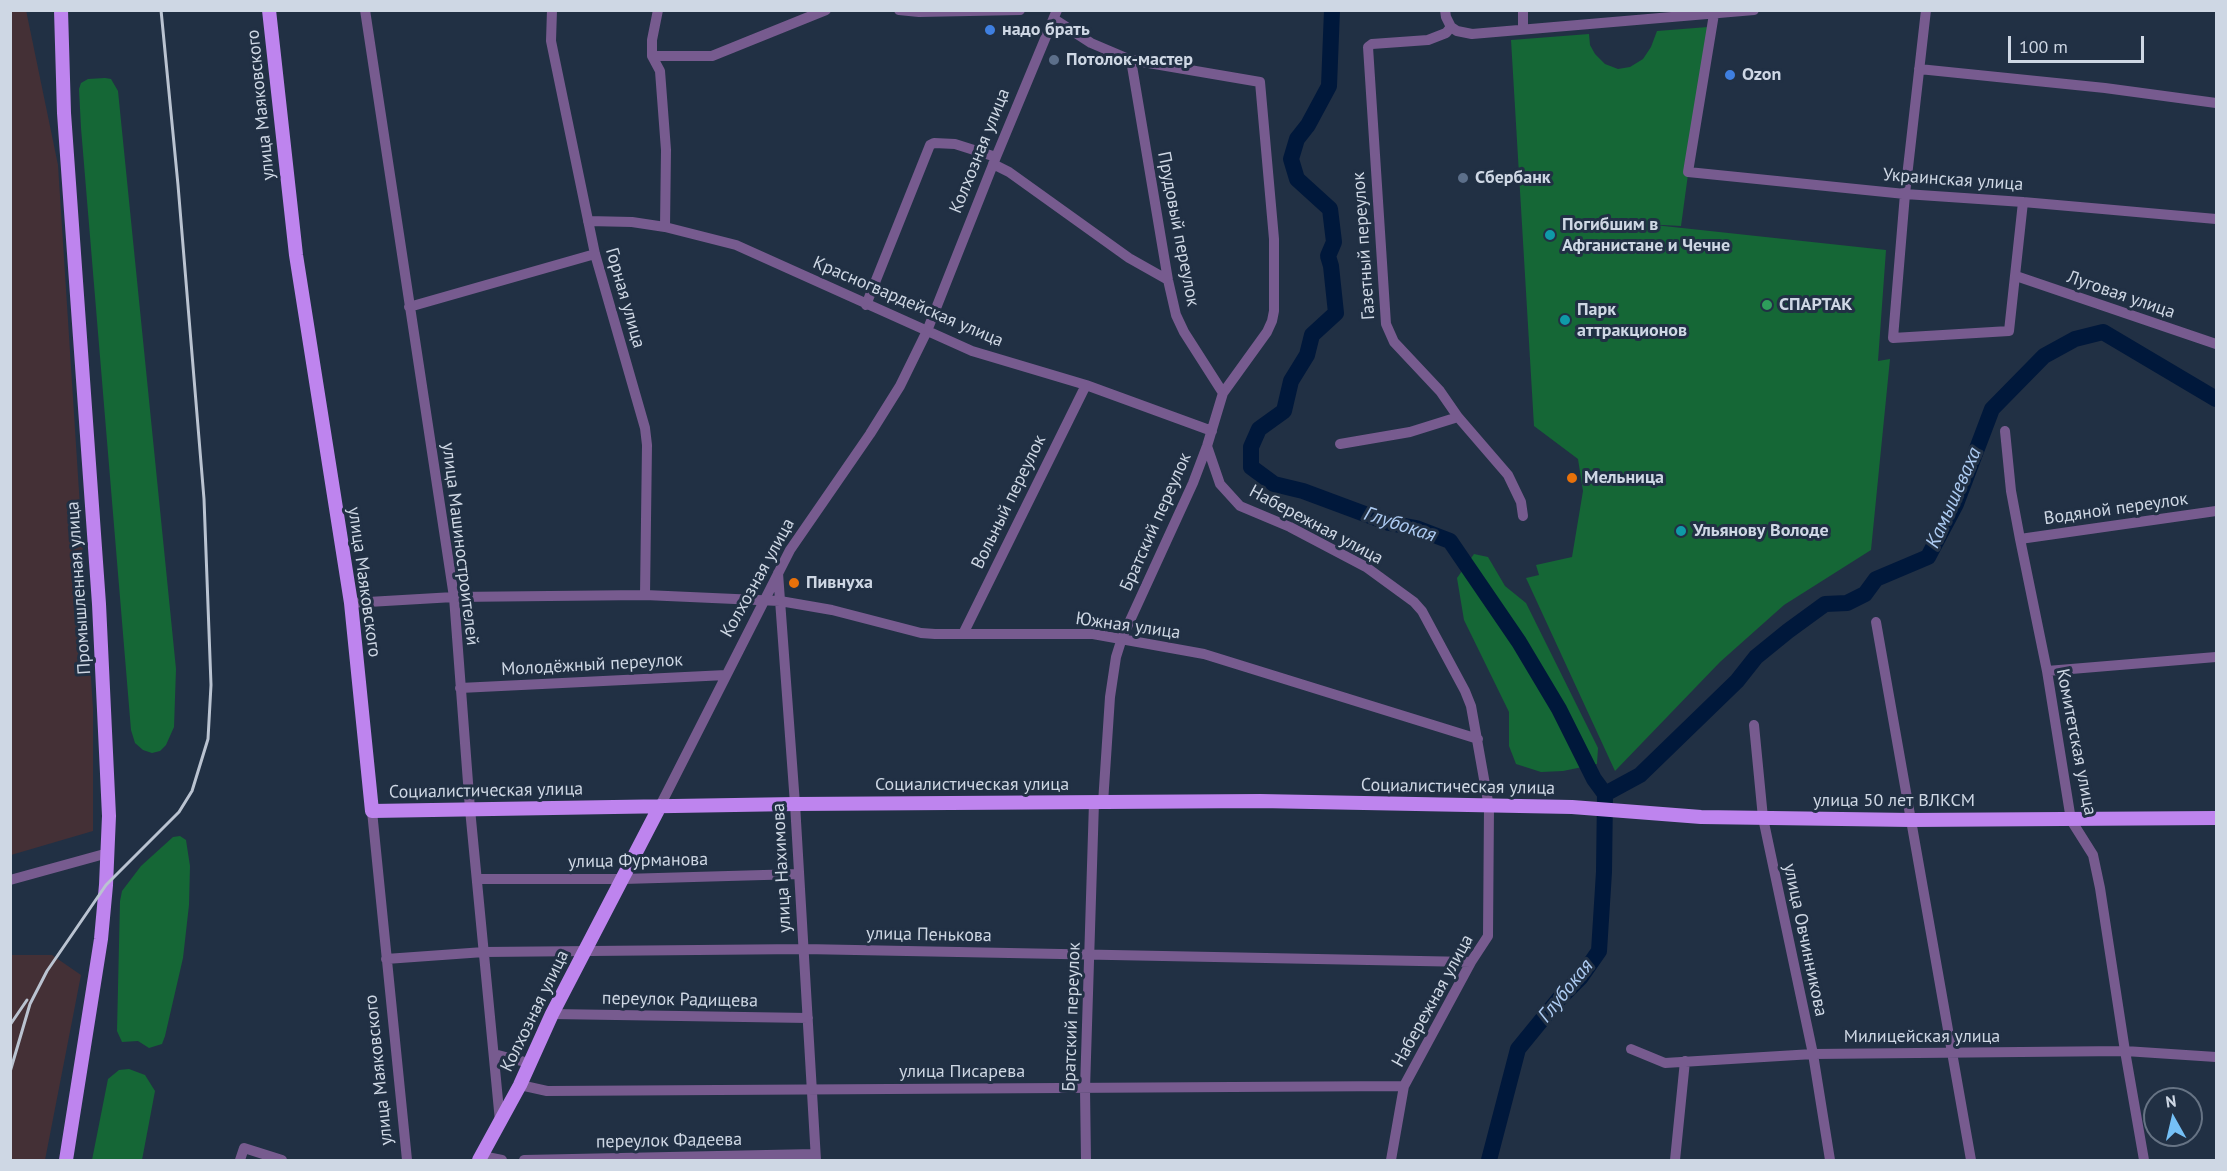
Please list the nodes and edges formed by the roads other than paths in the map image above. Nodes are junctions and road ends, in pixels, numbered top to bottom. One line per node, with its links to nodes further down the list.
1 (61, 10): 71 (main road, Промышленная улица)
2 (269, 10): 50 (main road, улица Маяковского)
3 (365, 10): 32 (street, улица Машиностроителей)
4 (552, 10): 26 (street, Горная улица)
5 (658, 10): 18 (street)
6 (826, 10): 18 (street)
7 (899, 10): 13 (street)
8 (1020, 10): 13 (street)
9 (1445, 10): 16 (street)
10 (1523, 10): 17 (street)
11 (1754, 10): 14 (street)
12 (1926, 10): 20 (street)
13 (1009, 11)
14 (1716, 12): 17 (street); 23 (street, Украинская улица)
15 (1055, 15): 19 (street); 22 (street, Колхозная улица)
16 (1452, 27): 17 (street); 37 (street, Газетный переулок)
17 (1523, 29)
18 (652, 56): 27 (street)
19 (1131, 60): 30 (street, Прудовый переулок); 36 (street)
20 (1919, 69): 21 (street); 23 (street)
21 (2217, 103)
22 (994, 160): 30 (street); 31 (street); 33 (street, Колхозная улица)
23 (1905, 194): 24 (street, Украинская улица); 29 (street)
24 (2023, 202): 25 (street, Украинская улица); 29 (street)
25 (2217, 219)
26 (588, 221): 27 (street, Красногвардейская улица); 28 (street, Горная улица)
27 (665, 227): 31 (street, Красногвардейская улица)
28 (595, 254): 32 (street); 46 (street, Горная улица)
29 (2016, 276): 34 (street, Луговая улица)
30 (1168, 280): 36 (street, Прудовый переулок)
31 (866, 305): 33 (street, Красногвардейская улица)
32 (409, 307): 47 (street, улица Машиностроителей)
33 (927, 331): 35 (street, Красногвардейская улица); 45 (street, Колхозная улица)
34 (2217, 344)
35 (1086, 385): 38 (street, Красногвардейская улица); 52 (street, Вольный переулок)
36 (1223, 393): 38 (street)
37 (1458, 417): 40 (street); 43 (street, Газетный переулок)
38 (1212, 430): 41 (street, Братский переулок)
39 (2005, 431): 44 (street, Комитетская улица)
40 (1340, 444)
41 (1207, 446): 53 (street, Братский переулок); 59 (street, Набережная улица)
42 (2217, 511): 44 (street, Водяной переулок)
43 (1523, 516)
44 (2020, 539): 55 (street, Комитетская улица)
45 (778, 573): 48 (street, Колхозная улица); 49 (street, улица Нахимова)
46 (645, 595): 47 (street, Южная улица); 48 (street, Южная улица)
47 (454, 597): 50 (street, Южная улица); 57 (street, улица Машиностроителей)
48 (764, 600): 49 (street, Южная улица); 56 (street, Колхозная улица)
49 (780, 601): 52 (street, Южная улица); 61 (street, улица Нахимова)
50 (351, 603): 66 (main road, улица Маяковского)
51 (1876, 622): 69 (street)
52 (963, 634): 53 (street, Южная улица)
53 (1122, 638): 59 (street, Южная улица); 60 (street, Братский переулок)
54 (2217, 657): 55 (street)
55 (2047, 671): 70 (street, Комитетская улица)
56 (726, 675): 57 (street, Молодёжный переулок); 62 (street, Колхозная улица)
57 (460, 688): 65 (street, улица Машиностроителей)
58 (1754, 725): 67 (street, улица Овчинникова)
59 (1478, 739): 63 (street, Набережная улица)
60 (1099, 803): 61 (main road, Социалистическая улица); 63 (main road, Социалистическая улица); 79 (street, Братский переулок)
61 (795, 804): 62 (main road, Социалистическая улица); 72 (street, улица Нахимова)
62 (660, 806): 65 (main road, Социалистическая улица); 74 (main road, Колхозная улица)
63 (1489, 807): 64 (main road, Социалистическая улица); 81 (street, Набережная улица)
64 (1572, 807): 67 (main road, улица 50 лет ВЛКСМ)
65 (470, 809): 66 (main road, Социалистическая улица); 73 (street, улица Машиностроителей)
66 (372, 811): 80 (street, улица Маяковского)
67 (1763, 818): 69 (main road, улица 50 лет ВЛКСМ); 87 (street, улица Овчинникова)
68 (2217, 818): 70 (main road, улица 50 лет ВЛКСМ)
69 (1911, 820): 70 (main road, улица 50 лет ВЛКСМ); 88 (street)
70 (2071, 820): 85 (street, Комитетская улица)
71 (108, 853): 75 (street); 99 (main road, Промышленная улица)
72 (800, 874): 74 (street, улица Фурманова); 76 (street, улица Нахимова)
73 (477, 879): 74 (street, улица Фурманова); 78 (street, улица Машиностроителей)
74 (623, 879): 77 (main road, Колхозная улица)
75 (10, 880)
76 (804, 949): 77 (street, улица Пенькова); 79 (street, улица Пенькова); 83 (street, улица Нахимова)
77 (585, 950): 78 (street, улица Пенькова); 82 (main road, Колхозная улица)
78 (484, 952): 80 (street, улица Пенькова); 86 (street, улица Машиностроителей)
79 (1090, 954): 81 (street, улица Пенькова); 95 (street, Братский переулок)
80 (386, 959): 102 (street, улица Маяковского)
81 (1471, 962): 93 (street, Набережная улица)
82 (552, 1014): 83 (street, переулок Радищева); 91 (main road, Колхозная улица)
83 (808, 1018): 94 (street, улица Нахимова)
84 (1631, 1049): 90 (street, Милицейская улица)
85 (2125, 1051): 88 (street, Милицейская улица); 89 (street, Милицейская улица); 110 (street, Комитетская улица)
86 (494, 1054): 91 (street); 96 (street, улица Машиностроителей)
87 (1813, 1054): 88 (street, Милицейская улица); 90 (street, Милицейская улица); 108 (street, улица Овчинникова)
88 (1953, 1054): 109 (street)
89 (2217, 1057)
90 (1686, 1061): 107 (street)
91 (529, 1063): 92 (main road, Колхозная улица)
92 (519, 1084): 94 (street, улица Писарева); 96 (main road, Колхозная улица)
93 (1404, 1086): 95 (street, улица Писарева); 106 (street, Набережная улица)
94 (812, 1088): 95 (street, улица Писарева); 97 (street, улица Нахимова)
95 (1085, 1089): 105 (street, Братский переулок)
96 (500, 1122): 98 (main road, Колхозная улица)
97 (816, 1157): 104 (street, переулок Фадеева)
98 (481, 1158): 103 (street)
99 (66, 1161)
100 (240, 1161): 101 (street)
101 (282, 1161)
102 (407, 1161)
103 (502, 1161)
104 (524, 1161)
105 (1086, 1161)
106 (1391, 1161)
107 (1675, 1161)
108 (1830, 1161)
109 (1971, 1161)
110 (2144, 1161)

